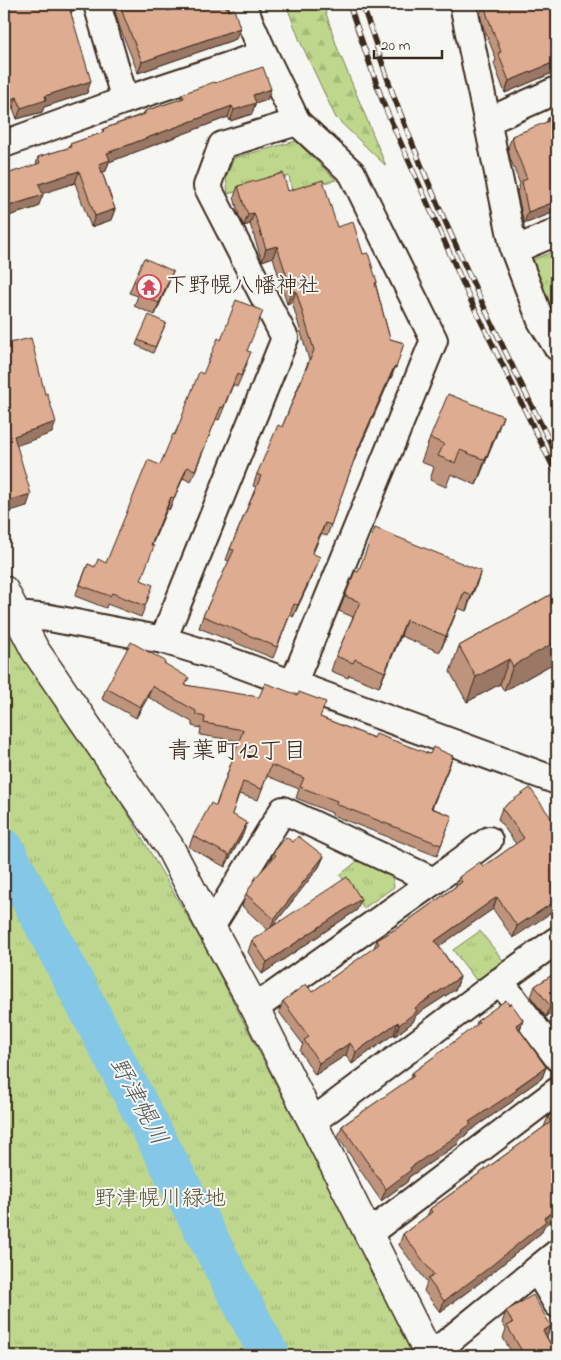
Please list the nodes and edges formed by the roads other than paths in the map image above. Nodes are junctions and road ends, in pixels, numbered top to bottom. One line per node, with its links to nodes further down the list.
1 (97, 4): 6 (street)
2 (242, 4): 4 (street)
3 (463, 4): 7 (street)
4 (264, 54): 6 (street); 8 (street)
5 (557, 90): 7 (street)
6 (125, 100): 9 (street)
7 (488, 121): 11 (street)
8 (297, 122): 15 (street); 16 (street)
9 (4, 144)
10 (557, 232): 11 (street)
11 (514, 250): 12 (street)
12 (557, 347)
13 (4, 590): 14 (street)
14 (10, 617): 15 (street); 20 (street)
15 (163, 640): 16 (street)
16 (293, 684): 17 (street)
17 (557, 781)
18 (489, 840): 19 (street)
19 (434, 881): 20 (street); 23 (street)
20 (211, 927): 23 (street)
21 (557, 940): 22 (street)
22 (500, 981): 24 (street); 26 (street)
23 (256, 1008): 26 (street)
24 (556, 1051)
25 (557, 1091): 27 (street)
26 (313, 1121): 27 (street)
27 (368, 1234): 31 (street)
28 (557, 1253): 29 (street)
29 (538, 1270): 30 (street); 31 (street)
30 (557, 1304)
31 (430, 1356)

